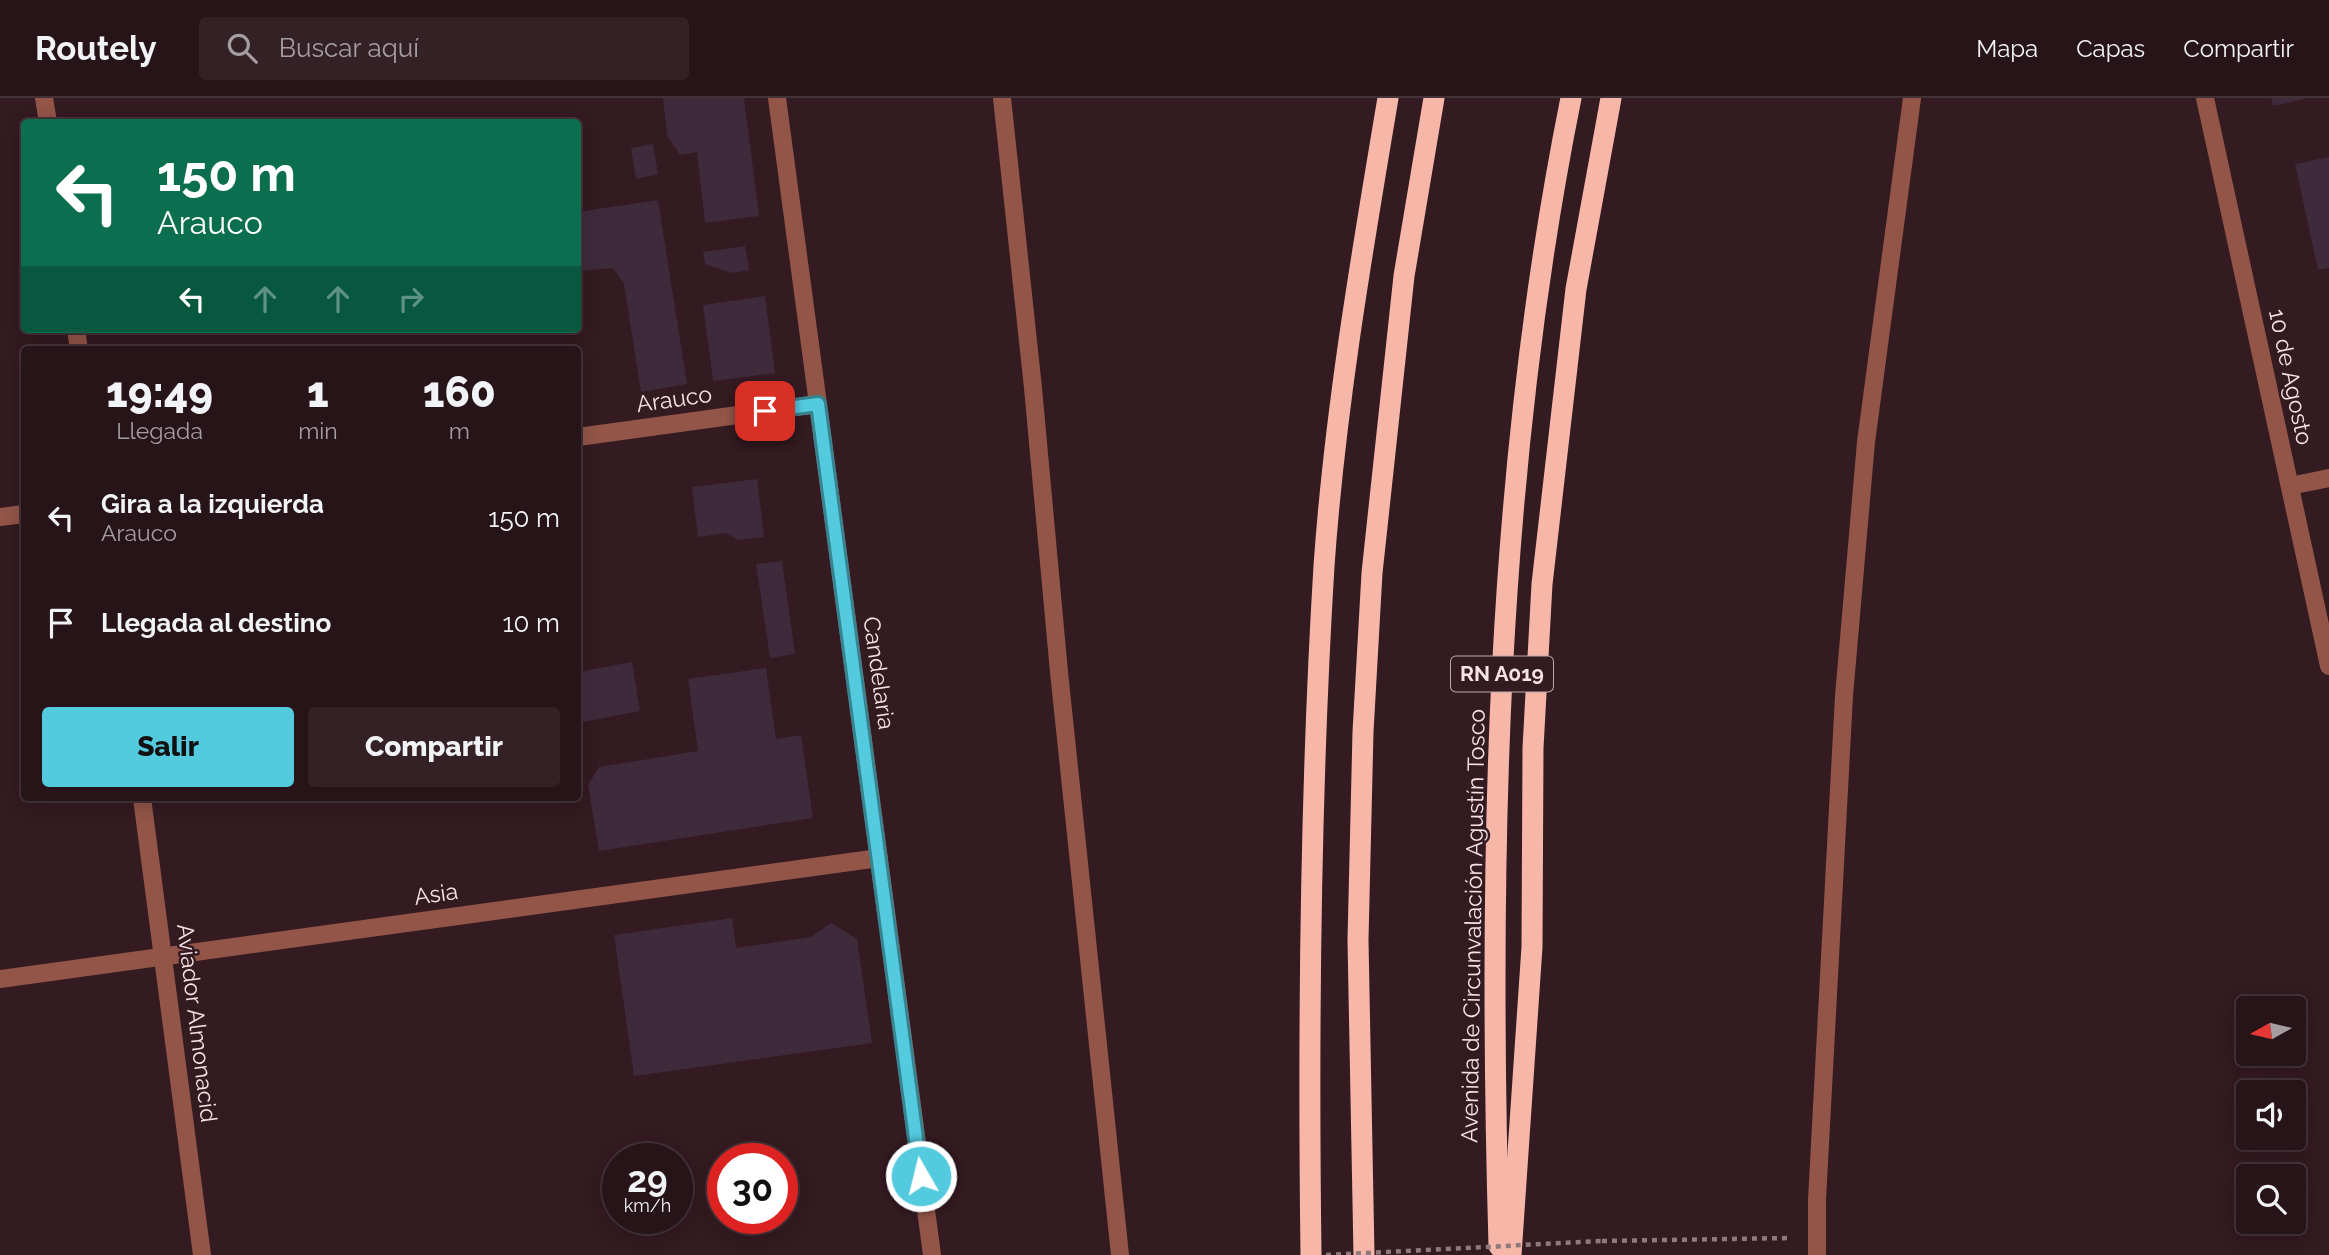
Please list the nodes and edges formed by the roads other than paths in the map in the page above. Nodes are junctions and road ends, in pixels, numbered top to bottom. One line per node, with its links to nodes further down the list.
1 (44, 98): 10 (street)
2 (777, 98): 11 (street, Candelaria)
3 (1002, 98): 25 (street)
4 (1388, 98): 26 (highway)
5 (1434, 98): 27 (highway)
6 (1571, 98): 28 (highway, Avenida de Circunvalación Agustín Tosco / RN A019)
7 (1611, 98): 29 (highway)
8 (1912, 98): 22 (street)
9 (2205, 98): 14 (street, 10 de Agosto)
10 (48, 119)
11 (818, 404): 12 (street, Arauco); 19 (street, Candelaria)
12 (581, 437)
13 (2329, 478): 14 (street)
14 (2290, 486): 17 (street, 10 de Agosto)
15 (21, 514): 16 (street)
16 (0, 517)
17 (2329, 666)
18 (142, 801): 20 (street, Aviador Almonacid)
19 (878, 858): 20 (street, Asia); 24 (street, Candelaria)
20 (164, 956): 21 (street, Asia); 23 (street, Aviador Almonacid)
21 (0, 979)
22 (1817, 1246)
23 (202, 1255)
24 (932, 1255)
25 (1120, 1255)
26 (1311, 1255)
27 (1364, 1255)
28 (1499, 1255)
29 (1511, 1255)

